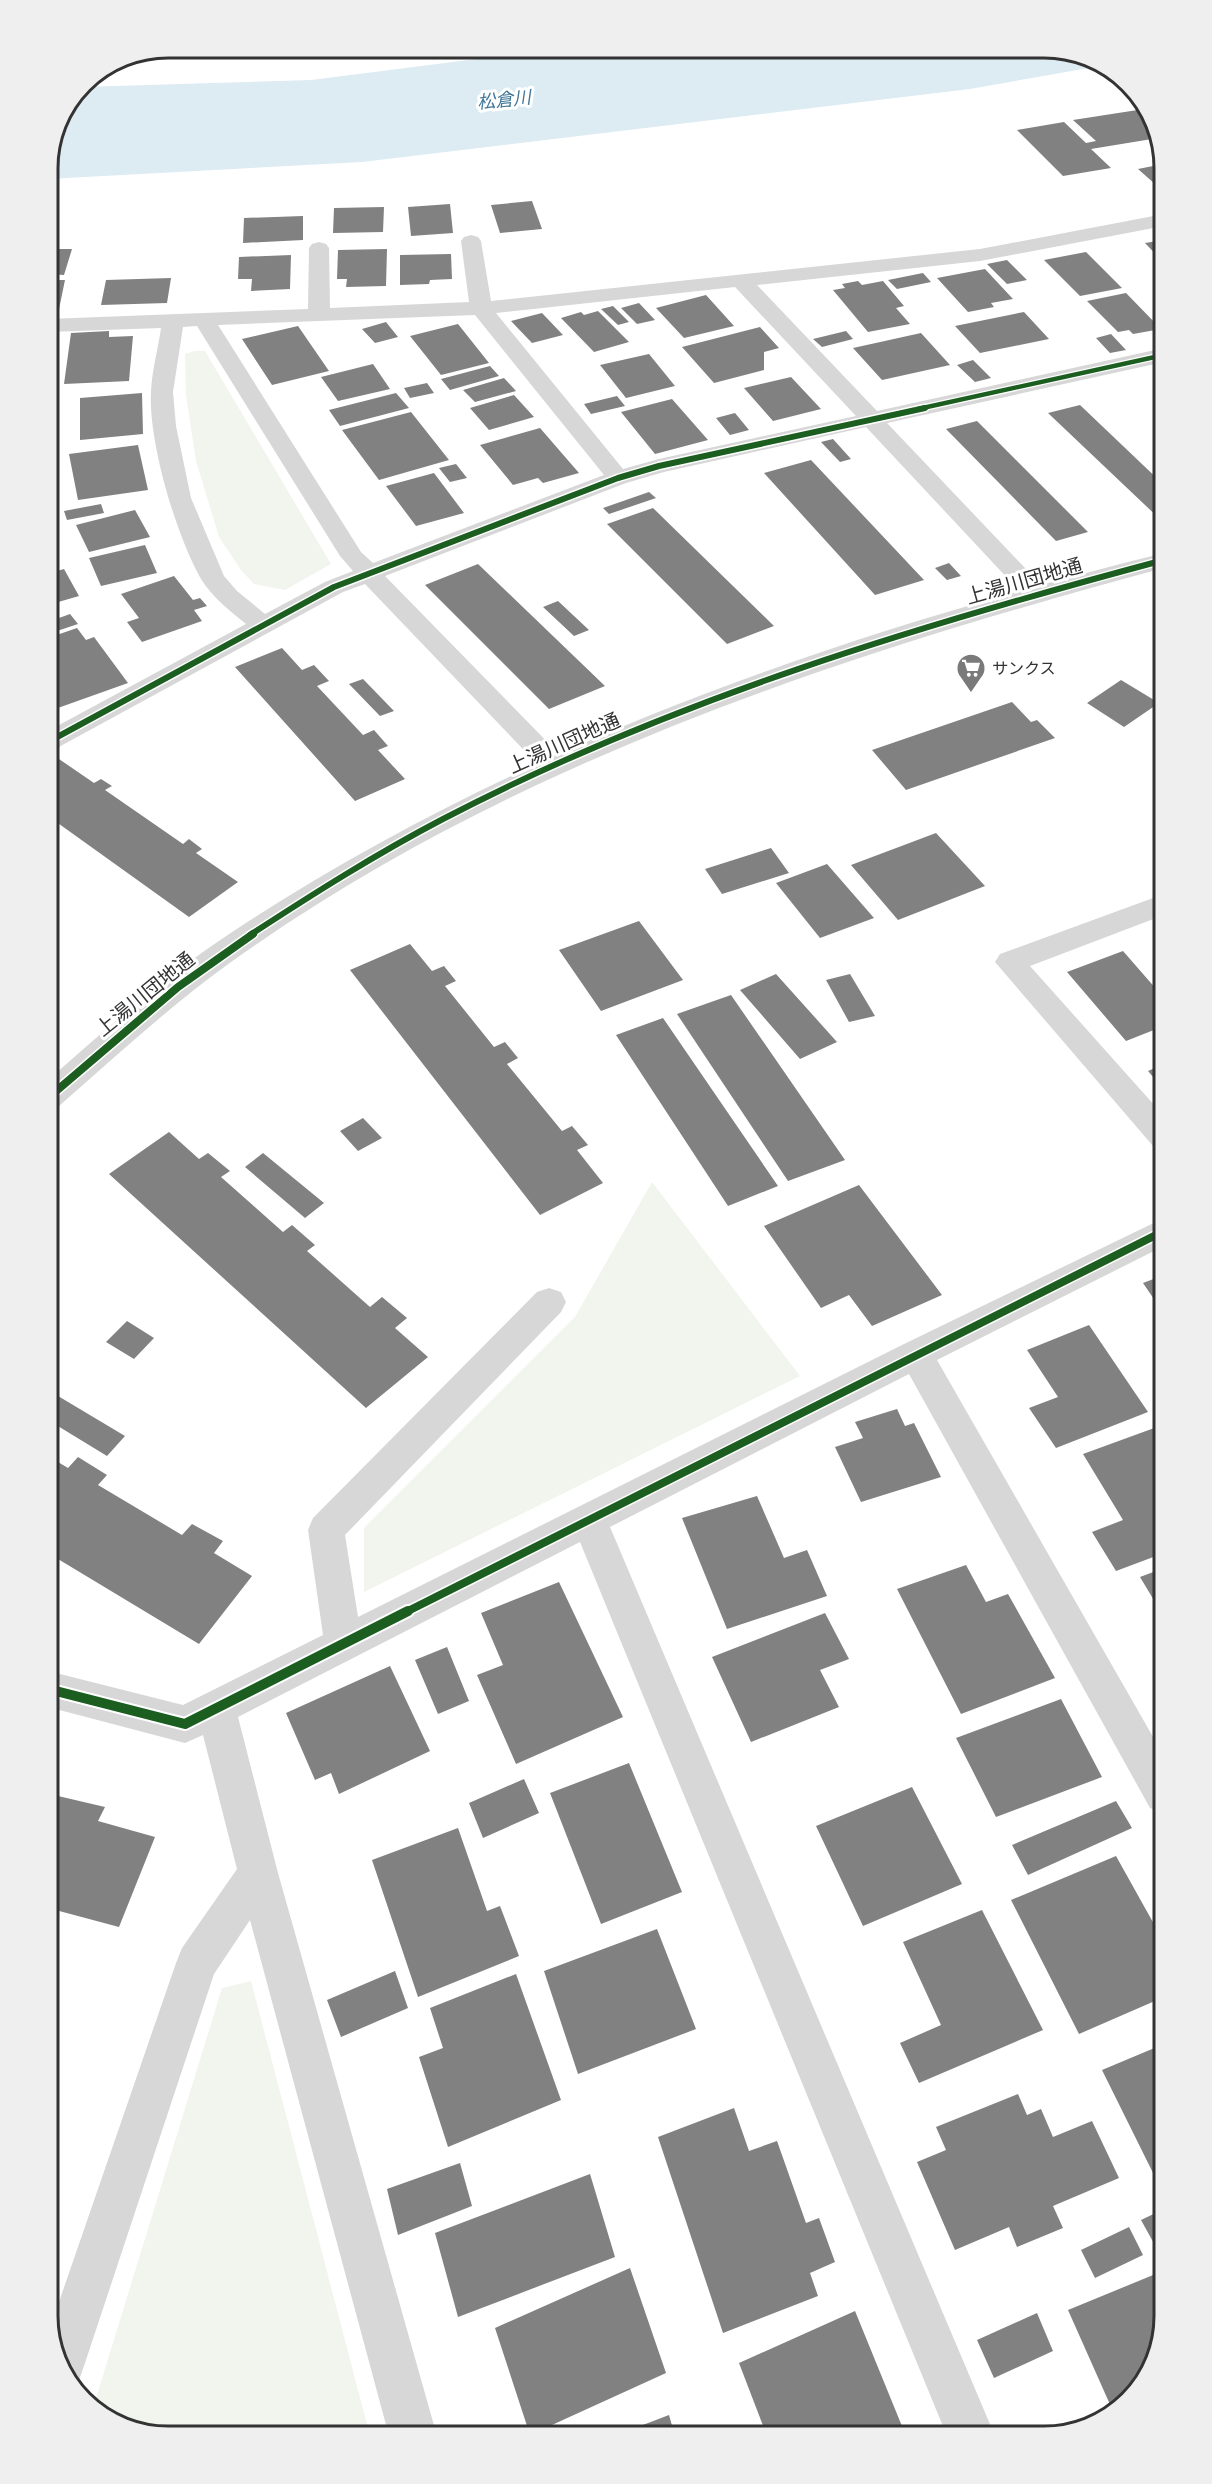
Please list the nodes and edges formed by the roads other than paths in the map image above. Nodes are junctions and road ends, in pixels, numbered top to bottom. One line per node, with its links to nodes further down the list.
1 (1154, 221): 4 (street)
2 (471, 241): 5 (street)
3 (319, 248): 6 (street)
4 (742, 282): 5 (street); 11 (street)
5 (481, 308): 6 (street); 12 (street)
6 (319, 314): 7 (street)
7 (203, 319): 8 (street); 14 (street)
8 (173, 320): 9 (street); 16 (street)
9 (59, 325)
10 (1154, 357): 11 (street)
11 (870, 419): 12 (street); 15 (street)
12 (618, 478): 14 (street)
13 (1154, 563): 15 (street, 上湯川団地通)
14 (368, 574): 16 (street); 18 (street)
15 (1035, 593): 18 (street, 上湯川団地通)
16 (263, 626): 17 (street)
17 (59, 736)
18 (553, 764): 20 (street, 上湯川団地通)
19 (1154, 908): 21 (street)
20 (59, 1089)
21 (1154, 1126)
22 (1154, 1236): 24 (street)
23 (549, 1302): 26 (street)
24 (916, 1354): 25 (street); 29 (street)
25 (589, 1519): 26 (street); 33 (street)
26 (343, 1643): 28 (street)
27 (58, 1692): 28 (street)
28 (216, 1708): 30 (street)
29 (1154, 1776)
30 (258, 1873): 31 (street); 32 (street)
31 (65, 2354)
32 (410, 2425)
33 (967, 2426)

